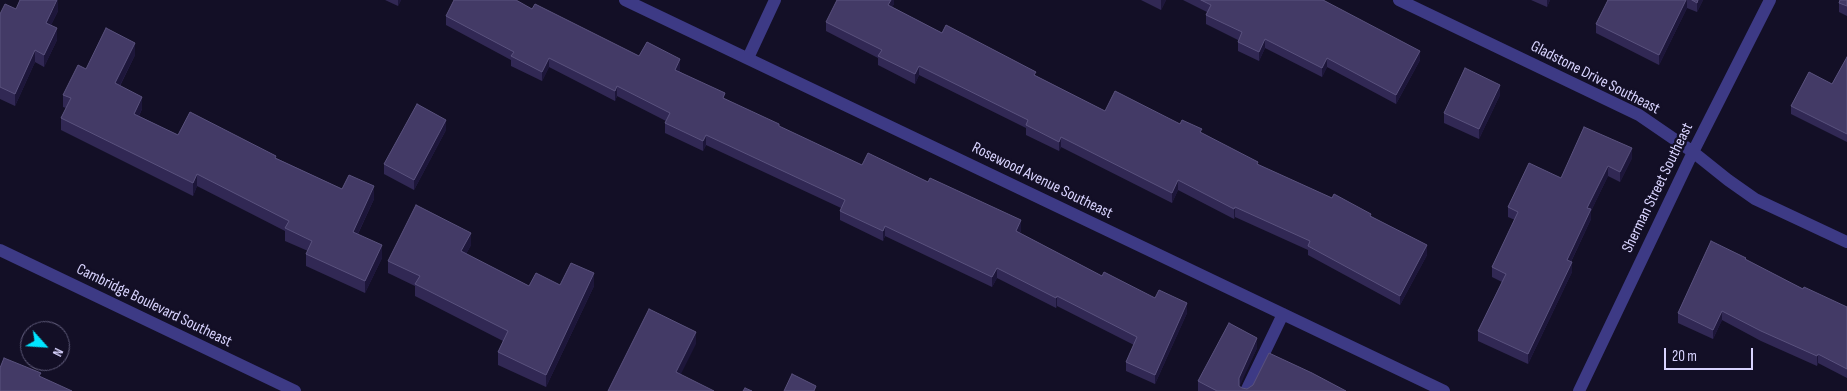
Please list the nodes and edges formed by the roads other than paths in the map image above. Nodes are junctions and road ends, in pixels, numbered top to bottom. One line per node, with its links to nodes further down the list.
1 (625, 0): 5 (street, Rosewood Avenue Southeast)
2 (775, 0): 5 (street)
3 (1399, 0): 6 (street, Gladstone Drive Southeast)
4 (1770, 0): 6 (street, Sherman Street Southeast)
5 (748, 58): 9 (street, Rosewood Avenue Southeast)
6 (1693, 152): 7 (street, Gladstone Drive Southeast); 13 (street, Sherman Street Southeast)
7 (1847, 242)
8 (0, 250): 10 (street, Cambridge Boulevard Southeast)
9 (1283, 314): 11 (street); 12 (street, Rosewood Avenue Southeast)
10 (295, 391)
11 (1246, 391)
12 (1444, 391)
13 (1579, 391)

